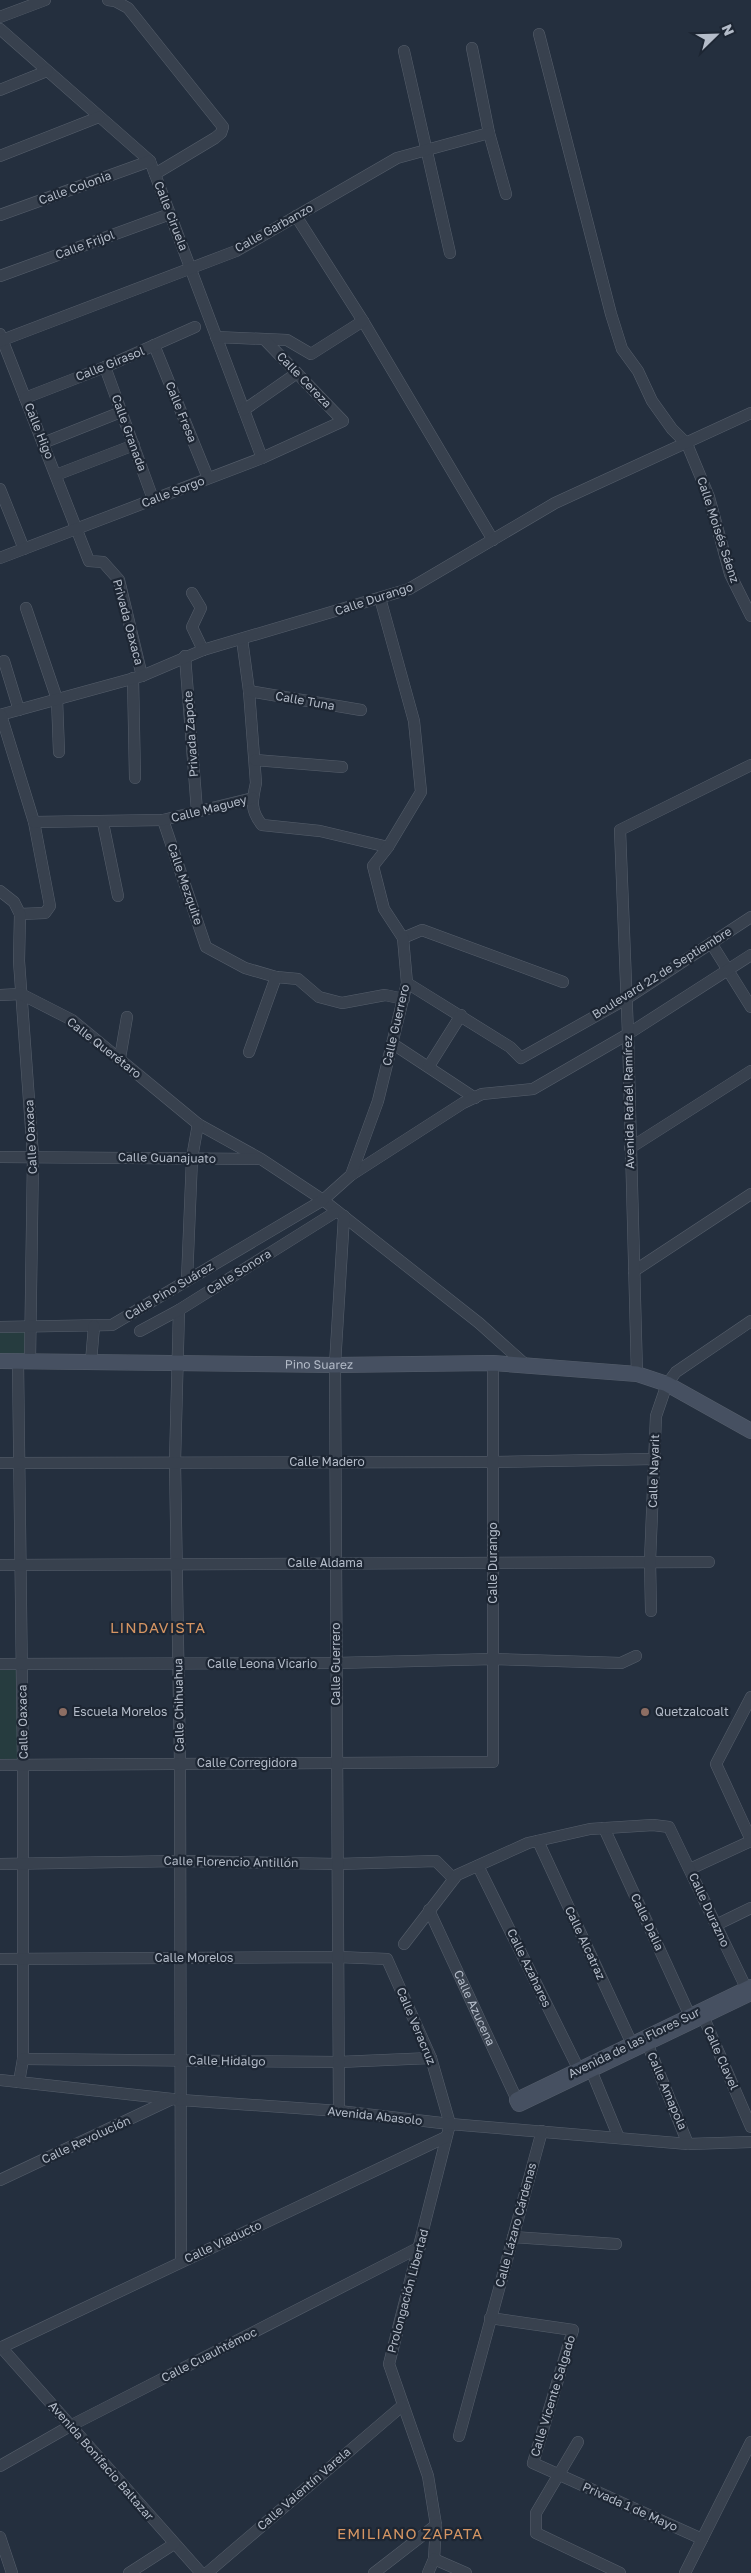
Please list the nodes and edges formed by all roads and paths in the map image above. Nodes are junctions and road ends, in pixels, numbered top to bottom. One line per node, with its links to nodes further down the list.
1 (45, 0): 3 (street)
2 (108, 0): 15 (street)
3 (0, 16)
4 (0, 29): 8 (street)
5 (539, 34): 37 (street)
6 (472, 48): 11 (street)
7 (404, 51): 12 (street)
8 (47, 71): 9 (street); 10 (street)
9 (0, 90)
10 (99, 117): 13 (street); 14 (street)
11 (489, 133): 12 (street, Calle Garbanzo); 16 (street)
12 (426, 149): 19 (street, Calle Garbanzo); 20 (street)
13 (0, 156)
14 (150, 161): 15 (street, Calle Ciruela); 18 (street, Calle Colonia)
15 (154, 174): 17 (street, Calle Ciruela)
16 (506, 194)
17 (170, 214): 21 (street, Calle Ciruela); 22 (street, Calle Frijol)
18 (0, 216)
19 (296, 216): 21 (street, Calle Garbanzo); 23 (street)
20 (450, 253)
21 (190, 267): 25 (street, Calle Ciruela); 26 (street, Calle Garbanzo)
22 (0, 276)
23 (363, 321): 27 (street); 45 (street)
24 (195, 327): 28 (street, Calle Girasol)
25 (216, 336): 27 (street); 32 (street, Calle Ciruela)
26 (1, 339): 31 (street, Calle Higo)
27 (265, 340): 30 (street, Calle Cereza)
28 (154, 346): 29 (street, Calle Girasol); 41 (street, Calle Fresa)
29 (105, 367): 31 (street, Calle Girasol); 33 (street, Calle Granada)
30 (297, 373): 32 (street); 35 (street, Calle Cereza)
31 (25, 398): 36 (street, Calle Higo)
32 (244, 410): 39 (street, Calle Ciruela)
33 (121, 412): 36 (street); 38 (street, Calle Granada)
34 (751, 413): 37 (street, Calle Durango)
35 (343, 421): 39 (street, Calle Sorgo)
36 (43, 443): 40 (street, Calle Higo)
37 (687, 444): 45 (street, Calle Durango); 51 (street, Calle Moisés Sáenz)
38 (134, 445): 40 (street); 43 (street, Calle Granada)
39 (262, 458): 41 (street, Calle Sorgo)
40 (56, 476): 44 (street, Calle Higo)
41 (208, 478): 43 (street, Calle Sorgo)
42 (0, 489): 46 (street)
43 (153, 499): 44 (street, Calle Sorgo)
44 (78, 528): 46 (street, Calle Sorgo); 56 (street, Privada Oaxaca)
45 (493, 540): 49 (street, Calle Durango)
46 (24, 550): 47 (street, Calle Sorgo)
47 (0, 558)
48 (192, 593): 53 (street)
49 (380, 598): 52 (street, Calle Durango); 72 (street, Calle Guerrero)
50 (26, 608): 58 (street)
51 (751, 616)
52 (242, 639): 53 (street, Calle Durango); 57 (street, Calle Maguey)
53 (202, 650): 54 (street, Calle Durango)
54 (185, 656): 56 (street, Calle Durango); 68 (street, Privada Zapote)
55 (4, 661): 59 (street)
56 (138, 677): 58 (street, Calle Durango); 66 (street)
57 (249, 691): 60 (street, Calle Tuna); 63 (street, Calle Maguey)
58 (57, 699): 59 (street, Calle Durango); 62 (street)
59 (19, 710): 61 (street, Calle Durango)
60 (361, 710)
61 (1, 715): 70 (street)
62 (59, 752)
63 (254, 760): 65 (street); 67 (street, Calle Maguey)
64 (751, 765): 87 (street, Avenida Rafaél Ramírez)
65 (342, 767)
66 (135, 778)
67 (253, 798): 68 (street, Calle Maguey); 72 (street)
68 (197, 811): 69 (street, Calle Maguey)
69 (163, 820): 71 (street, Calle Maguey); 81 (street, Calle Mezquite)
70 (34, 822): 71 (street, Calle Maguey); 75 (street)
71 (103, 823): 74 (street)
72 (388, 847): 77 (street, Calle Guerrero)
73 (0, 891): 75 (street)
74 (118, 896)
75 (20, 914): 84 (street, Calle Oaxaca)
76 (751, 917): 78 (street, Boulevard 22 de Septiembre)
77 (403, 938): 82 (street); 83 (street, Calle Guerrero)
78 (711, 943): 80 (street); 87 (street, Boulevard 22 de Septiembre)
79 (751, 955): 80 (street)
80 (729, 970): 88 (street); 91 (street)
81 (276, 977): 86 (street); 93 (street)
82 (563, 982)
83 (407, 983): 86 (street, Calle Guerrero); 89 (street)
84 (21, 994): 85 (street, Calle Querétaro); 94 (street, Calle Querétaro); 100 (street, Calle Oaxaca)
85 (0, 995)
86 (404, 999): 92 (street, Calle Guerrero)
87 (626, 999): 89 (street, Boulevard 22 de Septiembre); 91 (street, Avenida Rafaél Ramírez)
88 (751, 1007)
89 (460, 1015): 95 (street)
90 (127, 1017): 94 (street)
91 (628, 1034): 97 (street); 99 (street, Avenida Rafaél Ramírez)
92 (393, 1044): 95 (street); 104 (street, Calle Guerrero)
93 (249, 1052)
94 (120, 1058): 98 (street, Calle Querétaro)
95 (429, 1066): 97 (street)
96 (751, 1071): 99 (street)
97 (475, 1098): 104 (street)
98 (198, 1124): 102 (street); 103 (street, Calle Querétaro)
99 (630, 1148): 108 (street, Avenida Rafaél Ramírez)
100 (33, 1156): 101 (street, Calle Guanajuato); 102 (street, Calle Guanajuato); 114 (street, Calle Oaxaca)
101 (0, 1157)
102 (192, 1158): 103 (street, Calle Guanajuato); 109 (street)
103 (261, 1160): 106 (street)
104 (352, 1176): 106 (street)
105 (751, 1194): 108 (street)
106 (323, 1200): 107 (street); 109 (street, Calle Pino Suárez)
107 (340, 1214): 110 (street, Calle Sonora); 121 (street, Calle Guerrero); 122 (street)
108 (634, 1271): 123 (street, Avenida Rafaél Ramírez)
109 (187, 1280): 112 (street, Calle Pino Suárez)
110 (179, 1310): 115 (street, Calle Sonora); 119 (street, Calle Chihuahua)
111 (751, 1322): 124 (street)
112 (94, 1326): 114 (street, Calle Pino Suárez); 118 (street)
113 (0, 1327): 114 (street, Calle Pino Suárez)
114 (30, 1327): 117 (street, Calle Oaxaca)
115 (140, 1331)
116 (0, 1361): 117 (street, Pino Suarez)
117 (24, 1361): 118 (street, Pino Suarez); 131 (street, Calle Oaxaca)
118 (91, 1362): 119 (street, Pino Suarez)
119 (178, 1363): 121 (street, Pino Suarez); 127 (street, Calle Chihuahua)
120 (493, 1363): 121 (street, Pino Suarez); 122 (street, Pino Suarez); 129 (street, Calle Durango)
121 (335, 1365): 128 (street, Calle Guerrero)
122 (527, 1366): 123 (street, Pino Suarez)
123 (637, 1374): 124 (street, Pino Suarez)
124 (667, 1384): 125 (street, Pino Suarez); 126 (street, Calle Nayarit)
125 (751, 1431)
126 (654, 1459): 129 (street, Calle Madero); 132 (street, Calle Nayarit)
127 (175, 1462): 128 (street, Calle Madero); 131 (street, Calle Madero); 135 (street, Calle Chihuahua)
128 (335, 1462): 129 (street, Calle Madero); 136 (street, Calle Guerrero)
129 (493, 1462): 133 (street, Calle Durango)
130 (0, 1463): 131 (street, Calle Madero)
131 (19, 1463): 137 (street, Calle Oaxaca)
132 (650, 1561): 133 (street, Calle Aldama); 134 (street, Calle Aldama); 139 (street, Calle Nayarit)
133 (493, 1562): 136 (street, Calle Aldama); 141 (street, Calle Durango)
134 (709, 1562)
135 (176, 1564): 136 (street, Calle Aldama); 137 (street, Calle Aldama); 145 (street, Calle Chihuahua)
136 (336, 1564): 142 (street, Calle Guerrero)
137 (20, 1565): 138 (street, Calle Aldama); 144 (street, Calle Oaxaca)
138 (0, 1566)
139 (651, 1611)
140 (636, 1656): 141 (street, Calle Leona Vicario)
141 (493, 1659): 142 (street, Calle Leona Vicario); 148 (street, Calle Durango)
142 (336, 1663): 145 (street, Calle Leona Vicario); 147 (street, Calle Guerrero)
143 (0, 1664): 144 (street, Calle Leona Vicario)
144 (22, 1664): 145 (street, Calle Leona Vicario); 151 (street, Calle Oaxaca)
145 (178, 1664): 149 (street, Calle Chihuahua)
146 (751, 1699): 153 (street)
147 (337, 1762): 148 (street, Calle Corregidora); 149 (street, Calle Corregidora); 158 (street, Calle Guerrero)
148 (493, 1762)
149 (180, 1763): 151 (street, Calle Corregidora); 155 (street, Calle Chihuahua)
150 (0, 1765): 151 (street, Calle Corregidora)
151 (23, 1766): 157 (street, Calle Oaxaca)
152 (604, 1828): 154 (street); 160 (street, Calle Durazno); 172 (street, Calle Dalia)
153 (751, 1840): 160 (street)
154 (538, 1841): 159 (street); 173 (street, Calle Alcatraz)
155 (180, 1861): 157 (street, Calle Florencio Antillón); 158 (street, Calle Florencio Antillón); 167 (street, Calle Chihuahua)
156 (0, 1864): 157 (street, Calle Florencio Antillón)
157 (23, 1864): 169 (street, Calle Oaxaca)
158 (338, 1864): 161 (street, Calle Florencio Antillón); 166 (street, Calle Guerrero)
159 (478, 1866): 161 (street); 178 (street, Calle Azahares)
160 (690, 1869): 164 (street, Calle Durazno)
161 (454, 1879): 163 (street)
162 (751, 1908): 164 (street)
163 (429, 1910): 165 (street); 182 (street, Calle Azucena)
164 (716, 1925): 171 (street, Calle Durazno)
165 (404, 1944)
166 (338, 1957): 167 (street, Calle Morelos); 170 (street, Calle Morelos); 177 (street, Calle Guerrero)
167 (181, 1958): 169 (street, Calle Morelos); 176 (street, Calle Chihuahua)
168 (0, 1959): 169 (street, Calle Morelos)
169 (23, 1959): 175 (street, Calle Oaxaca)
170 (387, 1960): 174 (street, Calle Veracruz)
171 (749, 1991): 172 (street, Avenida de las Flores Sur)
172 (696, 2016): 173 (street, Avenida de las Flores Sur); 185 (street, Calle Clavel)
173 (641, 2042): 178 (street, Avenida de las Flores Sur); 190 (street, Calle Amapola)
174 (431, 2058): 177 (street, Calle Hidalgo); 184 (street, Calle Veracruz)
175 (23, 2059): 176 (street, Calle Hidalgo); 180 (street, Calle Oaxaca)
176 (180, 2061): 177 (street, Calle Hidalgo); 181 (street, Calle Chihuahua)
177 (339, 2062): 183 (street, Calle Guerrero)
178 (585, 2070): 182 (street, Avenida de las Flores Sur); 188 (street, Calle Azahares)
179 (0, 2080): 180 (street, Avenida Abasolo)
180 (20, 2082): 181 (street, Avenida Abasolo)
181 (176, 2100): 183 (street, Avenida Abasolo); 191 (street, Calle Revolución); 195 (street, Calle Chihuahua)
182 (518, 2102)
183 (339, 2111): 184 (street, Avenida Abasolo)
184 (450, 2124): 186 (street, Avenida Abasolo); 187 (street, Prolongación Libertad)
185 (751, 2127)
186 (542, 2131): 188 (street, Avenida Abasolo); 192 (street, Calle Lázaro Cárdenas)
187 (446, 2138): 194 (street, Prolongación Libertad); 195 (street, Calle Viaducto)
188 (619, 2138): 190 (street, Avenida Abasolo)
189 (751, 2142): 190 (street, Avenida Abasolo)
190 (688, 2144)
191 (0, 2180)
192 (513, 2237): 193 (street); 196 (street, Calle Lázaro Cárdenas)
193 (616, 2244)
194 (420, 2246): 198 (street, Prolongación Libertad); 199 (street, Calle Cuauhtémoc)
195 (181, 2261): 197 (street, Calle Viaducto)
196 (490, 2318): 200 (street, Calle Lázaro Cárdenas); 203 (street, Calle Vicente Salgado)
197 (0, 2348): 199 (street, Avenida Bonifacio Baltazar)
198 (402, 2406): 206 (street, Prolongación Libertad); 214 (street, Calle Valentín Varela)
199 (70, 2426): 204 (street, Calle Cuauhtémoc); 209 (street, Avenida Bonifacio Baltazar)
200 (459, 2436)
201 (578, 2442): 205 (street)
202 (751, 2442): 208 (street)
203 (534, 2463): 205 (street, Privada 1 de Mayo)
204 (0, 2466)
205 (558, 2476): 208 (street, Privada 1 de Mayo); 218 (street)
206 (436, 2525): 210 (street, Prolongación Libertad); 215 (street)
207 (0, 2537): 211 (street)
208 (702, 2539): 219 (street)
209 (174, 2544): 212 (street); 213 (street, Avenida Bonifacio Baltazar)
210 (434, 2559): 216 (street, Prolongación Libertad); 217 (street)
211 (12, 2573)
212 (130, 2573)
213 (201, 2573)
214 (207, 2573)
215 (374, 2573)
216 (428, 2573)
217 (466, 2573)
218 (620, 2573)
219 (685, 2573)

